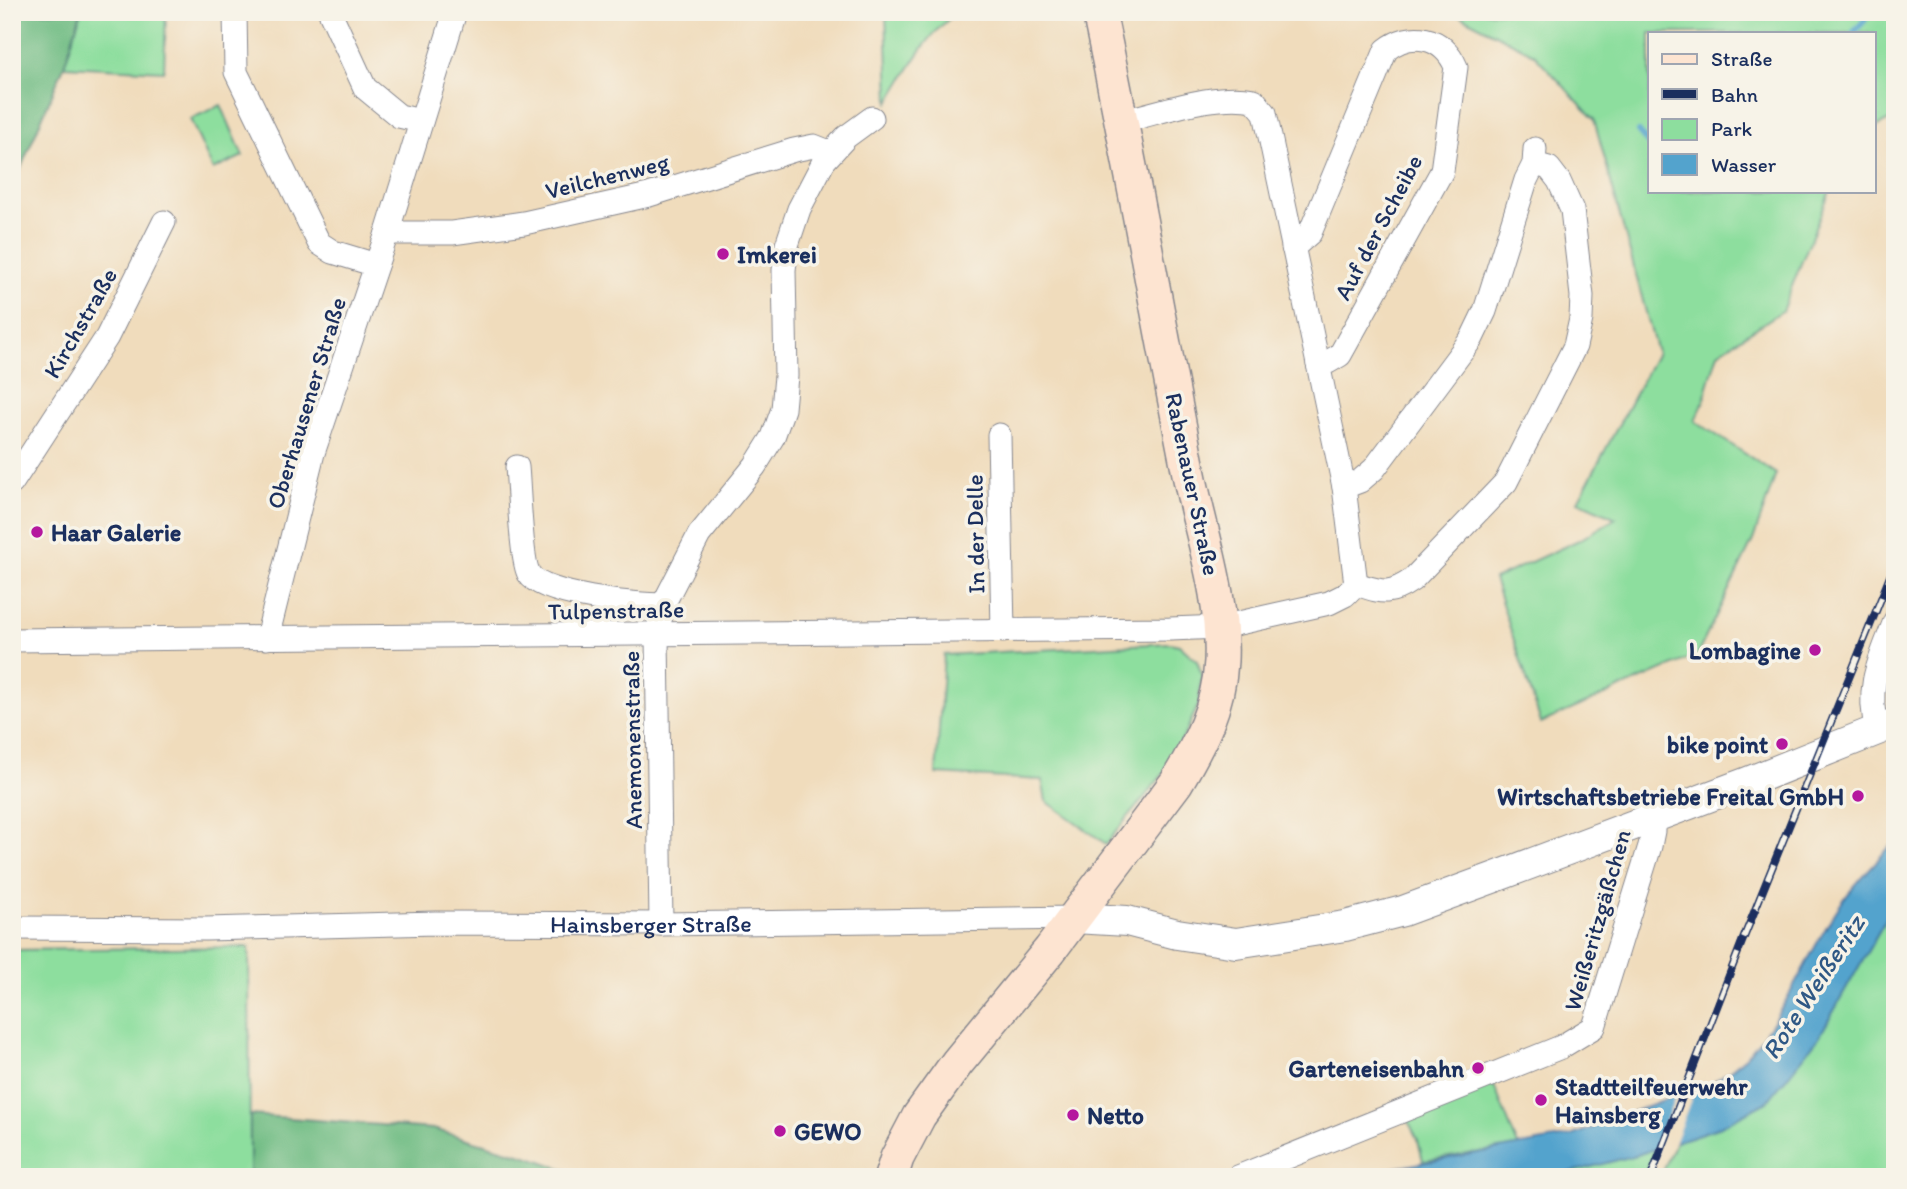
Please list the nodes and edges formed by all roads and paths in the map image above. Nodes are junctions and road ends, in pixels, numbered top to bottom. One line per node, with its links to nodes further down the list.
1 (235, 12): 12 (street)
2 (330, 12): 6 (street)
3 (455, 12): 6 (street, Oberhausener Straße)
4 (1100, 12): 7 (main road, Rabenauer Straße)
5 (872, 118): 8 (street, Anemonenstraße)
6 (421, 121): 10 (street, Oberhausener Straße)
7 (1123, 121): 11 (street, Auf der Scheibe); 21 (main road, Rabenauer Straße)
8 (824, 161): 10 (street, Veilchenweg); 19 (street, Anemonenstraße)
9 (164, 222): 16 (street, Kirchstraße)
10 (387, 233): 12 (street, Oberhausener Straße)
11 (1293, 248): 13 (street, Auf der Scheibe); 13 (street, Auf der Scheibe)
12 (376, 265): 24 (street, Oberhausener Straße)
13 (1318, 364): 17 (street, Auf der Scheibe)
14 (999, 435): 22 (street, In der Delle)
15 (517, 467): 19 (street)
16 (12, 483)
17 (1343, 487): 18 (street, Auf der Scheibe); 18 (street)
18 (1356, 584): 21 (street)
19 (663, 605): 23 (street, Anemonenstraße)
20 (1894, 623): 26 (street); 27 (street)
21 (1221, 627): 22 (street, Tulpenstraße); 29 (main road, Rabenauer Straße)
22 (1003, 631): 23 (street, Tulpenstraße)
23 (657, 636): 24 (street, Tulpenstraße); 30 (street, Anemonenstraße)
24 (267, 638): 25 (street, Tulpenstraße)
25 (12, 640)
26 (1895, 660)
27 (1886, 726): 28 (street, Hainsberger Straße)
28 (1649, 818): 29 (street, Hainsberger Straße); 33 (street, Weißeritzgäßchen)
29 (1074, 919): 30 (street, Hainsberger Straße); 32 (main road, Rabenauer Straße)
30 (660, 924): 31 (street, Hainsberger Straße)
31 (12, 928)
32 (891, 1177)
33 (1237, 1177)

